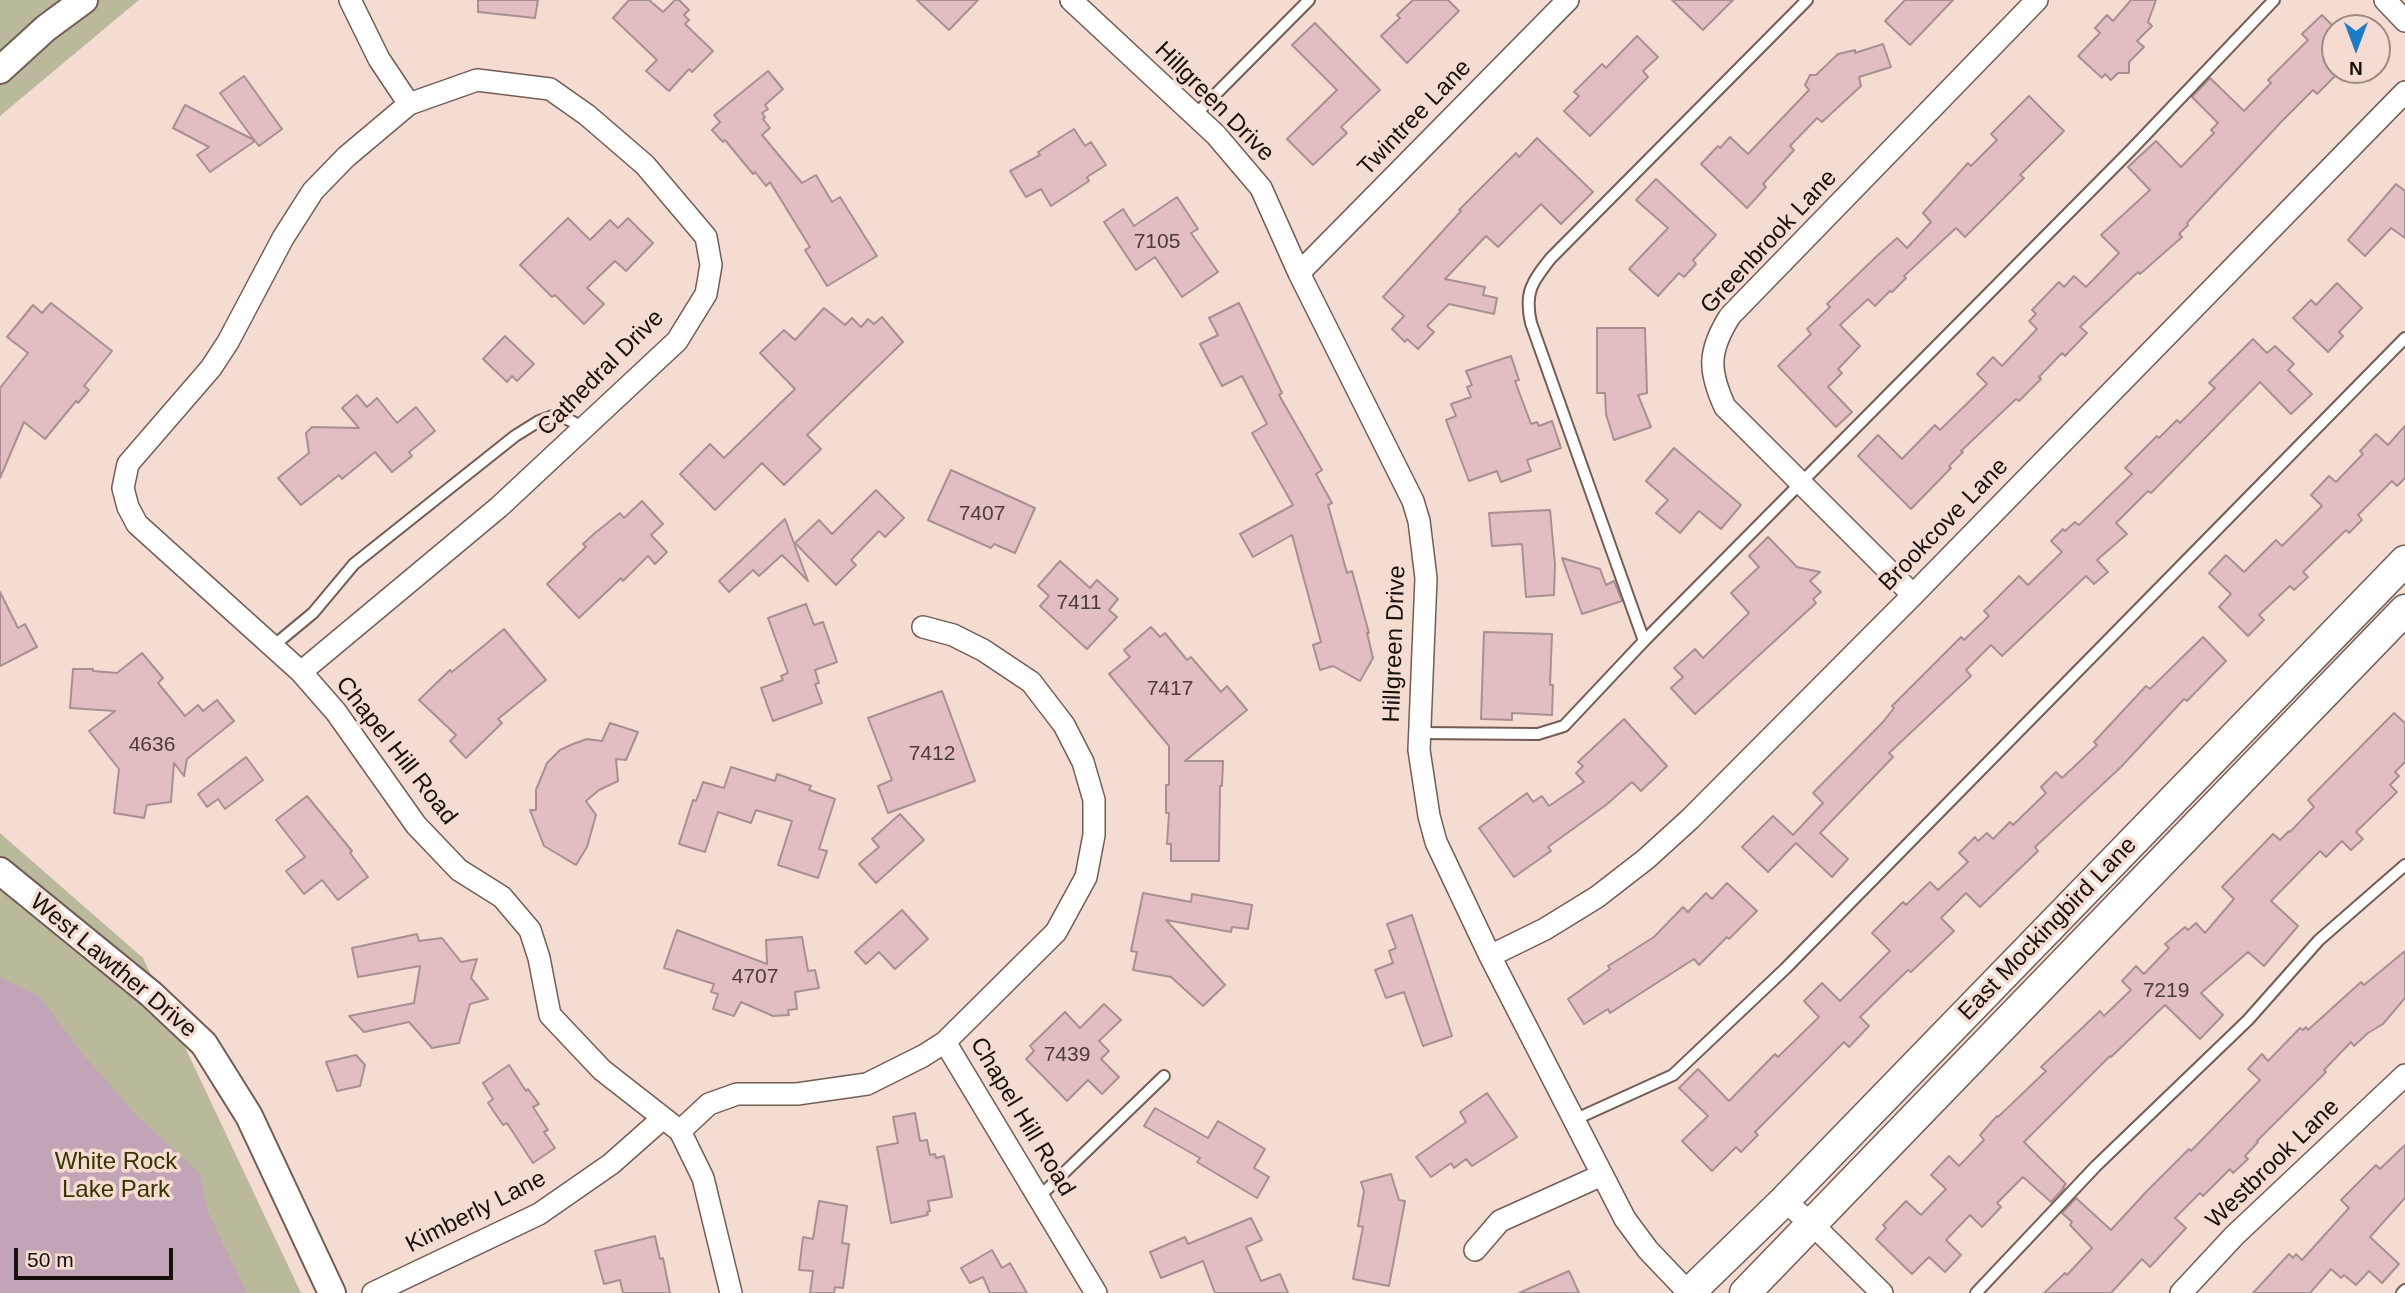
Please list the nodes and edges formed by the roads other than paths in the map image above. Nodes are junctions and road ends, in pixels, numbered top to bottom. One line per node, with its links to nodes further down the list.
1 (84, 0): 11 (street)
2 (350, 0): 13 (street)
3 (1071, 0): 14 (street, Hillgreen Drive)
4 (1309, 0): 14 (lane)
5 (1568, 0): 15 (street, Twintree Lane)
6 (1807, 0): 23 (lane)
7 (2037, 0): 18 (street, Greenbrook Lane)
8 (2274, 0): 18 (lane)
9 (2385, 0): 10 (street)
10 (2405, 21)
11 (0, 71)
12 (2405, 92): 20 (street, Brookcove Lane)
13 (409, 104): 17 (street, Cathedral Drive); 24 (street, Chapel Hill Road)
14 (1195, 115): 15 (street, Hillgreen Drive)
15 (1299, 273): 26 (street, Hillgreen Drive)
16 (2405, 338): 36 (lane)
17 (584, 428): 24 (lane); 25 (street, Cathedral Drive)
18 (1802, 483): 20 (street, Greenbrook Lane); 23 (lane)
19 (2405, 561): 27 (main road, East Mockingbird Lane)
20 (1913, 595): 31 (street, Brookcove Lane)
21 (2405, 610): 28 (main road, East Mockingbird Lane)
22 (923, 627): 32 (street)
23 (1644, 641): 26 (lane)
24 (272, 647): 25 (street, Chapel Hill Road)
25 (301, 673): 35 (street, Chapel Hill Road)
26 (1418, 733): 31 (street, Hillgreen Drive)
27 (2209, 763): 28 (main road); 40 (main road, East Mockingbird Lane)
28 (2233, 788): 41 (main road, East Mockingbird Lane)
29 (2405, 865): 50 (lane)
30 (0, 871): 43 (street, West Lawther Drive)
31 (1490, 956): 36 (street, Hillgreen Drive)
32 (945, 1042): 37 (street, Chapel Hill Road); 39 (street, Chapel Hill Road)
33 (2405, 1075): 51 (street, Westbrook Lane)
34 (1164, 1076): 39 (lane)
35 (663, 1118): 37 (street, Chapel Hill Road); 44 (street, Kimberly Lane)
36 (1576, 1119): 38 (street, Hillgreen Drive)
37 (680, 1131): 45 (street)
38 (1602, 1175): 42 (street); 47 (street, Hillgreen Drive)
39 (1039, 1196): 46 (street, Chapel Hill Road)
40 (1784, 1201): 41 (street); 47 (main road, East Mockingbird Lane)
41 (1811, 1223): 48 (main road, East Mockingbird Lane); 49 (street)
42 (1475, 1250)
43 (332, 1293)
44 (373, 1293)
45 (731, 1293)
46 (1096, 1293)
47 (1689, 1293)
48 (1745, 1293)
49 (1882, 1293)
50 (1976, 1293)
51 (2181, 1293)

